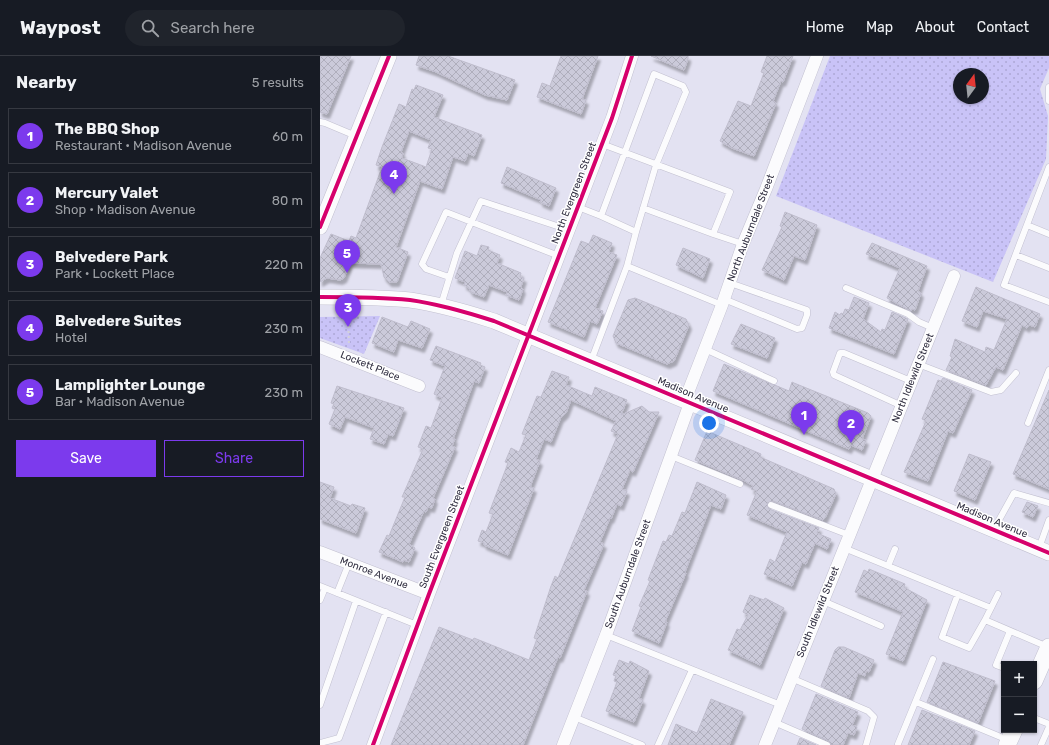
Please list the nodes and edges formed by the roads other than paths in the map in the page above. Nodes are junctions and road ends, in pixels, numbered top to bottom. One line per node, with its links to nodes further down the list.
1 (389, 56): 7 (street)
2 (632, 56): 8 (street, North Evergreen Street)
3 (818, 56): 23 (street, North Auburndale Street)
4 (1049, 87): 5 (lane)
5 (1049, 100)
6 (320, 122): 7 (lane)
7 (357, 136): 14 (street)
8 (602, 144): 9 (lane); 12 (street, North Evergreen Street)
9 (625, 153): 10 (lane); 10 (lane); 15 (lane)
10 (656, 165): 13 (lane); 21 (lane)
11 (1049, 167): 17 (lane)
12 (578, 206): 15 (lane); 19 (street, North Evergreen Street)
13 (643, 208): 20 (lane); 21 (lane)
14 (323, 211): 18 (street)
15 (601, 216): 20 (lane)
16 (470, 222): 19 (lane); 25 (lane); 29 (lane); 29 (lane)
17 (1027, 225): 22 (lane); 24 (lane)
18 (320, 227)
19 (569, 230): 25 (street, North Evergreen Street)
20 (636, 232): 26 (lane)
21 (713, 234): 23 (lane)
22 (1049, 234)
23 (743, 244): 30 (street, North Auburndale Street)
24 (1016, 255): 27 (lane); 34 (lane)
25 (559, 256): 37 (street, North Evergreen Street)
26 (627, 266): 33 (lane); 40 (lane)
27 (1049, 268)
28 (954, 276): 36 (street, North Idlewild Street)
29 (449, 277): 35 (lane)
30 (730, 283): 33 (street, North Auburndale Street); 33 (lane)
31 (846, 288): 36 (lane)
32 (320, 297): 35 (street, Madison Avenue)
33 (723, 302): 39 (street, North Auburndale Street)
34 (1049, 302)
35 (440, 306): 37 (street, Madison Avenue)
36 (933, 328): 41 (street, North Idlewild Street)
37 (528, 335): 40 (street, Madison Avenue); 66 (street, South Evergreen Street)
38 (320, 347): 46 (street, Lockett Place)
39 (705, 349): 44 (lane); 47 (street, North Auburndale Street)
40 (591, 361): 47 (street, Madison Avenue)
41 (918, 364): 43 (lane); 45 (street, North Idlewild Street)
42 (1049, 370): 49 (lane)
43 (1016, 373)
44 (774, 381)
45 (912, 381): 48 (street, North Idlewild Street); 48 (lane)
46 (419, 386)
47 (688, 402): 50 (street, South Auburndale Street); 51 (street, Madison Avenue)
48 (902, 406): 51 (street, North Idlewild Street)
49 (1028, 423)
50 (671, 456): 52 (lane); 78 (street, South Auburndale Street)
51 (871, 479): 56 (street, Madison Avenue); 57 (street, South Idlewild Street)
52 (740, 484)
53 (1049, 503): 56 (lane)
54 (771, 505): 57 (lane)
55 (1049, 520): 60 (lane)
56 (994, 529): 60 (street, Madison Avenue)
57 (850, 535): 58 (street, South Idlewild Street)
58 (844, 548): 63 (lane); 71 (street, South Idlewild Street)
59 (895, 550): 63 (lane)
60 (1044, 550)
61 (320, 552): 62 (street, Monroe Avenue)
62 (349, 563): 65 (lane); 66 (street, Monroe Avenue)
63 (888, 566): 67 (lane)
64 (322, 587): 65 (lane); 69 (lane)
65 (337, 593): 70 (lane)
66 (428, 594): 75 (street, South Evergreen Street)
67 (958, 594): 72 (lane); 74 (lane)
68 (998, 594): 72 (lane)
69 (320, 600)
70 (356, 600): 73 (lane); 86 (lane)
71 (823, 601): 76 (lane); 84 (street, South Idlewild Street)
72 (991, 608): 74 (lane)
73 (386, 612): 75 (lane); 93 (lane)
74 (985, 620): 77 (lane)
75 (417, 625): 95 (street, South Evergreen Street)
76 (881, 626)
77 (1010, 631): 79 (lane); 81 (lane)
78 (606, 635): 82 (lane); 88 (street, South Auburndale Street)
79 (1049, 647): 83 (main road)
80 (933, 659): 85 (lane)
81 (1001, 667)
82 (692, 670): 87 (lane); 98 (lane)
83 (1037, 674)
84 (792, 678): 87 (street, South Idlewild Street); 101 (lane)
85 (916, 702): 92 (lane); 94 (lane)
86 (320, 705)
87 (781, 705): 90 (street, South Idlewild Street)
88 (574, 717): 96 (street, South Auburndale Street); 97 (lane)
89 (1037, 720): 91 (lane)
90 (774, 722): 99 (street, South Idlewild Street); 100 (lane)
91 (1049, 726): 102 (lane)
92 (1010, 738)
93 (320, 744)
94 (898, 744)
95 (373, 745)
96 (563, 745)
97 (642, 745)
98 (658, 745)
99 (765, 745)
100 (827, 745)
101 (866, 745)
102 (1041, 745)

